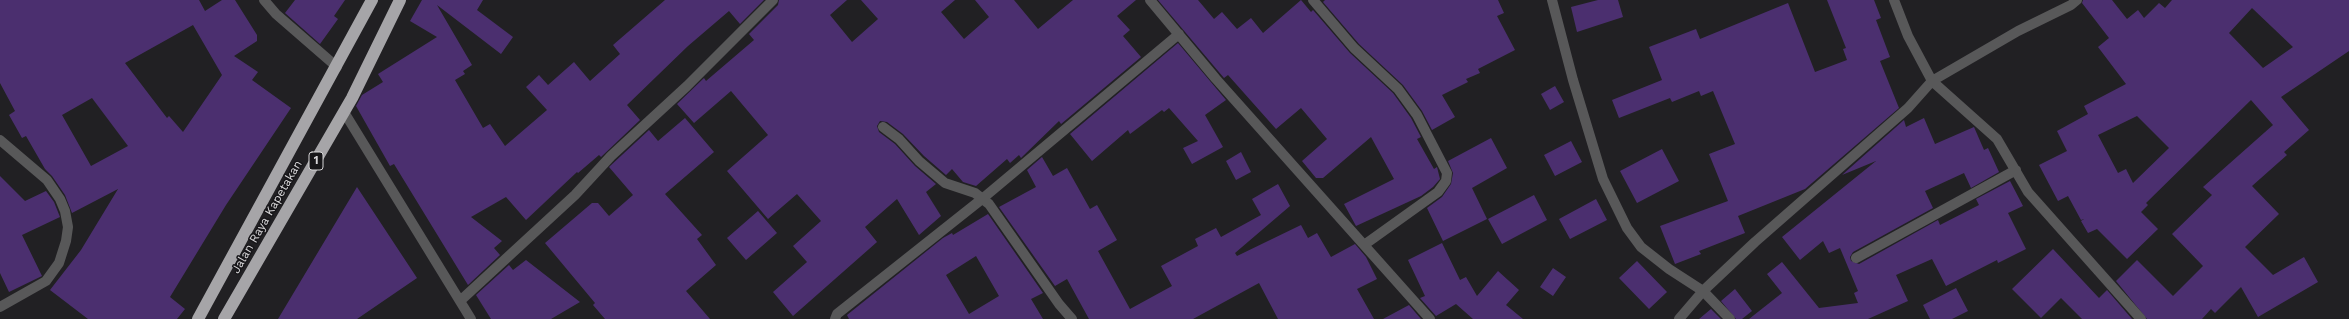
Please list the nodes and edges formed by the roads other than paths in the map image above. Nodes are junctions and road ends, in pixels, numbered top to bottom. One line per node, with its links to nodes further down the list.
1 (264, 0): 11 (street)
2 (372, 0): 11 (highway, Jalan Raya Kapetakan / 1)
3 (400, 0): 13 (highway, Jalan Raya Kapetakan / 1)
4 (773, 0): 21 (street)
5 (1150, 0): 10 (street)
6 (1313, 0): 18 (street)
7 (1552, 0): 20 (street)
8 (1894, 0): 12 (street)
9 (2077, 0): 12 (street)
10 (1179, 34): 17 (street); 18 (street)
11 (336, 67): 23 (highway, Jalan Raya Kapetakan / 1)
12 (1932, 81): 16 (street); 20 (street)
13 (344, 112): 21 (street); 24 (highway, Jalan Raya Kapetakan / 1)
14 (883, 127): 17 (street)
15 (0, 140): 22 (street)
16 (2016, 170): 19 (street); 31 (street)
17 (982, 199): 26 (street); 27 (street)
18 (1364, 245): 28 (street)
19 (1856, 258)
20 (1703, 291): 29 (street); 30 (street)
21 (460, 301): 25 (street)
22 (0, 307)
23 (198, 319)
24 (224, 319)
25 (472, 319)
26 (835, 319)
27 (1072, 319)
28 (1430, 319)
29 (1679, 319)
30 (1730, 319)
31 (2140, 319)

